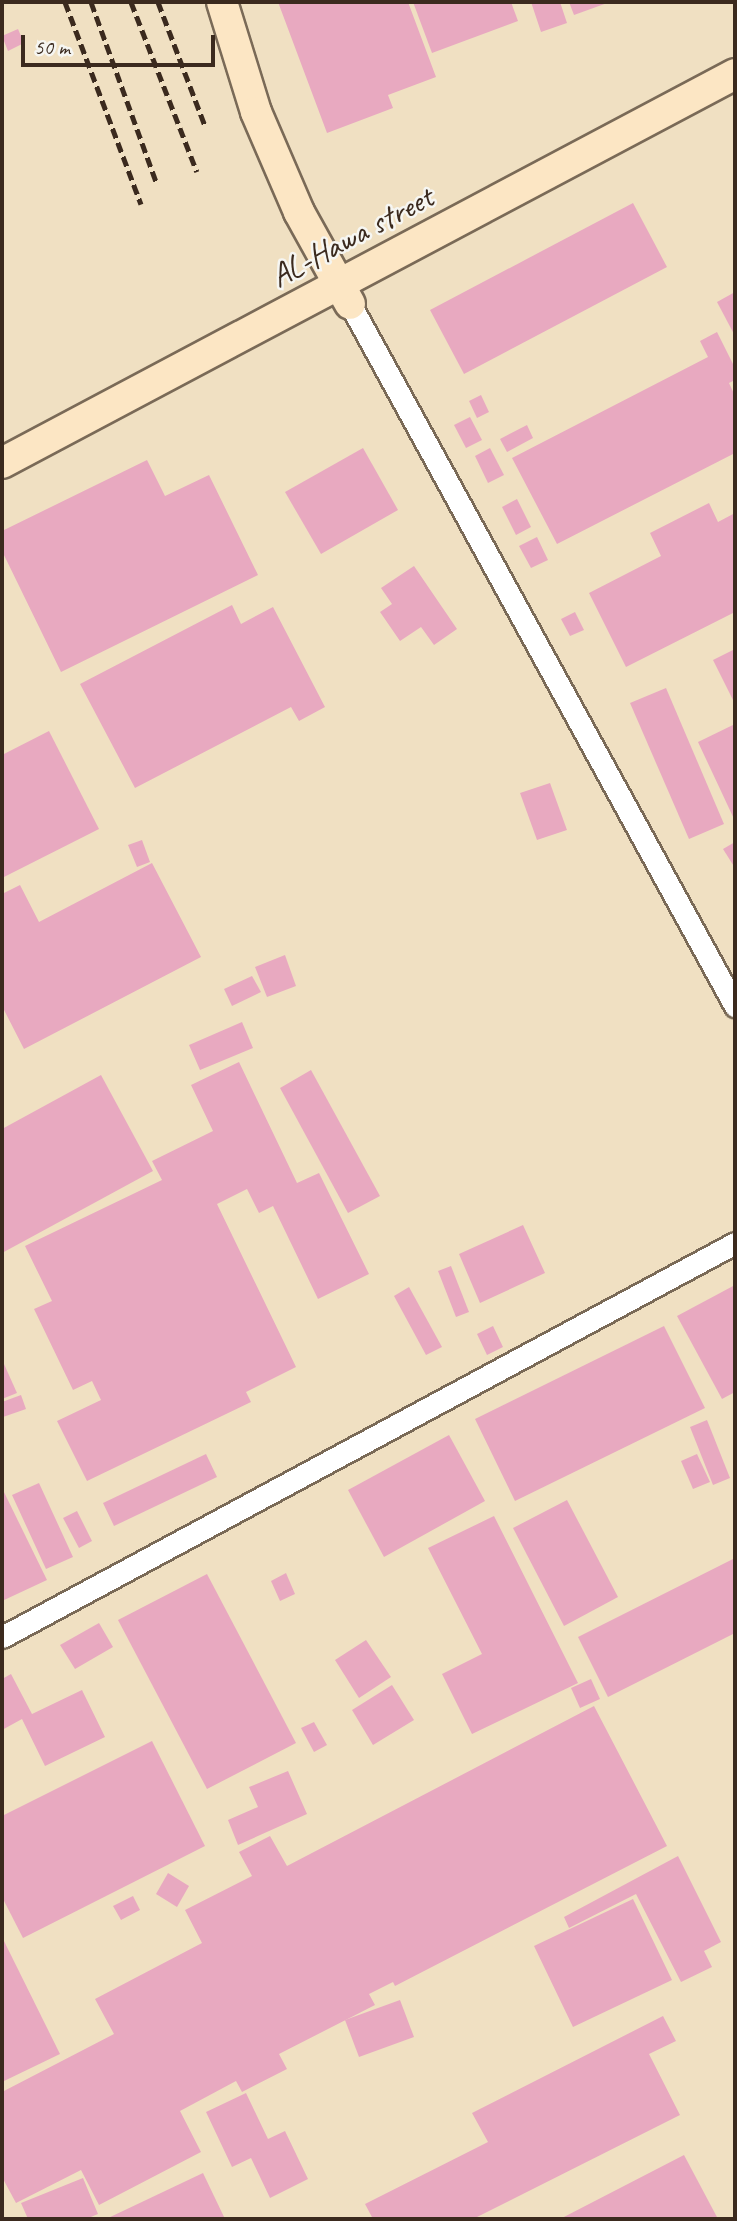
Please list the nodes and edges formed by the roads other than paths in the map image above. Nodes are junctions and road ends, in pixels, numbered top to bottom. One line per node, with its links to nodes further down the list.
1 (222, 2): 3 (street)
2 (735, 74): 3 (street, AL-Hawa street)
3 (345, 294): 4 (street, AL-Hawa street); 5 (street)
4 (2, 463)
5 (735, 1006)
6 (735, 1242): 7 (street)
7 (2, 1637)

